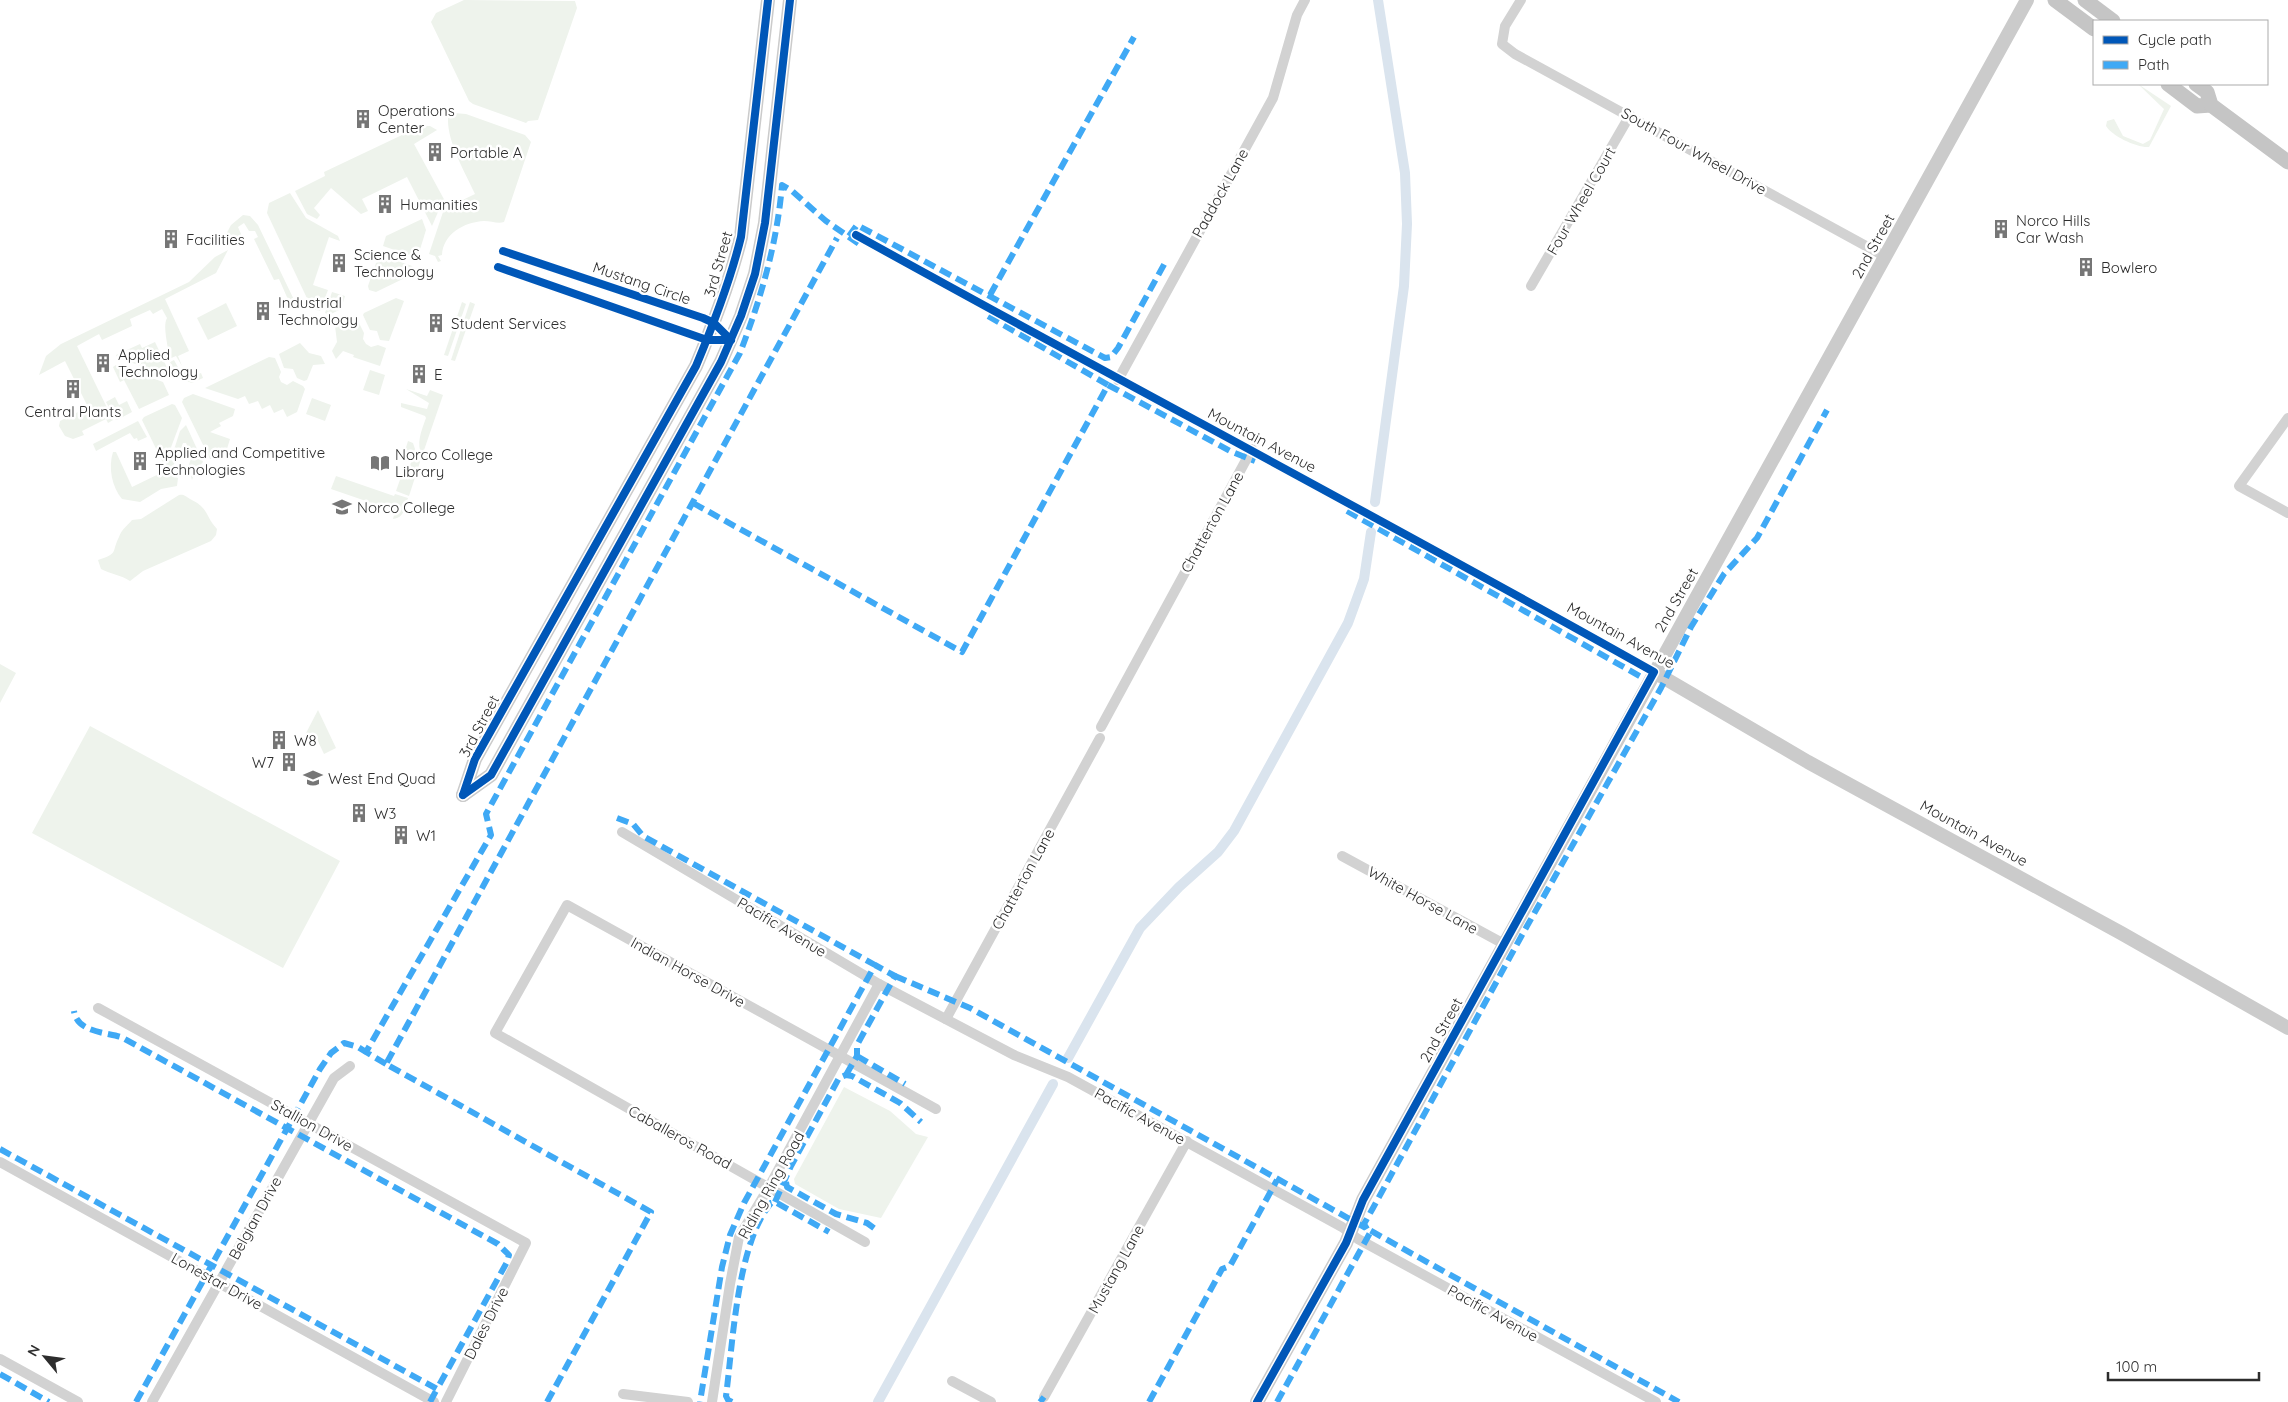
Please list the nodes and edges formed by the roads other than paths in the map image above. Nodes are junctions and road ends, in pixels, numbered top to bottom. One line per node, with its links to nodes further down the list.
1 (768, 0): 10 (street, 3rd Street)
2 (790, 0): 11 (street, 3rd Street)
3 (1305, 0): 25 (street, Paddock Lane)
4 (1521, 0): 15 (street, South Four Wheel Drive)
5 (2028, 0): 19 (street, 2nd Street)
6 (2055, 0): 9 (main road)
7 (2085, 0): 8 (main road)
8 (2112, 20)
9 (2093, 28)
10 (762, 53): 11 (street); 22 (street, 3rd Street)
11 (784, 58): 24 (street, 3rd Street)
12 (2169, 85): 14 (main road)
13 (2197, 85): 14 (main road)
14 (2211, 105): 16 (main road)
15 (1630, 115): 19 (street, South Four Wheel Drive); 21 (street, Four Wheel Court)
16 (2288, 162)
17 (856, 235): 25 (street, Mountain Avenue)
18 (503, 251): 22 (street, Mustang Circle)
19 (1886, 257): 29 (street, 2nd Street)
20 (498, 267): 23 (street)
21 (1531, 286)
22 (714, 323): 23 (street, 3rd Street); 24 (street, Mustang Circle)
23 (707, 340): 24 (street); 24 (street, 3rd Street)
24 (731, 340)
25 (1118, 380): 27 (street, Mountain Avenue)
26 (2288, 418): 28 (street)
27 (1252, 449): 29 (street, Mountain Avenue); 30 (street, Chatterton Lane)
28 (2288, 513)
29 (1654, 672): 34 (street, 2nd Street); 38 (street, Mountain Avenue)
30 (1101, 727)
31 (1100, 738): 37 (street, Chatterton Lane)
32 (622, 832): 35 (street, Pacific Avenue)
33 (1342, 856): 34 (street, White Horse Lane)
34 (1504, 944): 47 (street, 2nd Street)
35 (879, 984): 37 (street, Pacific Avenue); 40 (street, Riding Ring Road)
36 (98, 1008): 43 (street, Stallion Drive)
37 (946, 1019): 44 (street, Pacific Avenue)
38 (2288, 1028)
39 (496, 1032): 40 (street, Indian Horse Drive); 46 (street, Caballeros Road)
40 (841, 1057): 42 (street, Indian Horse Drive); 46 (street, Riding Ring Road)
41 (350, 1066): 43 (street, Belgian Drive)
42 (936, 1109)
43 (308, 1123): 49 (street, Stallion Drive); 50 (street, Belgian Drive)
44 (1187, 1142): 47 (street, Pacific Avenue); 54 (street, Mustang Lane)
45 (0, 1162): 50 (street, Lonestar Drive)
46 (770, 1187): 48 (street, Caballeros Road); 60 (street, Riding Ring Road)
47 (1350, 1233): 62 (street, 2nd Street); 63 (street, Pacific Avenue)
48 (865, 1242)
49 (526, 1243): 58 (street, Dales Drive)
50 (219, 1282): 56 (street, Belgian Drive); 57 (street, Lonestar Drive)
51 (0, 1359): 55 (street)
52 (952, 1381): 61 (street)
53 (623, 1394): 59 (street)
54 (1044, 1397)
55 (78, 1402)
56 (152, 1402)
57 (434, 1402)
58 (446, 1402)
59 (688, 1402)
60 (712, 1402)
61 (991, 1402)
62 (1257, 1402)
63 (1656, 1402)

